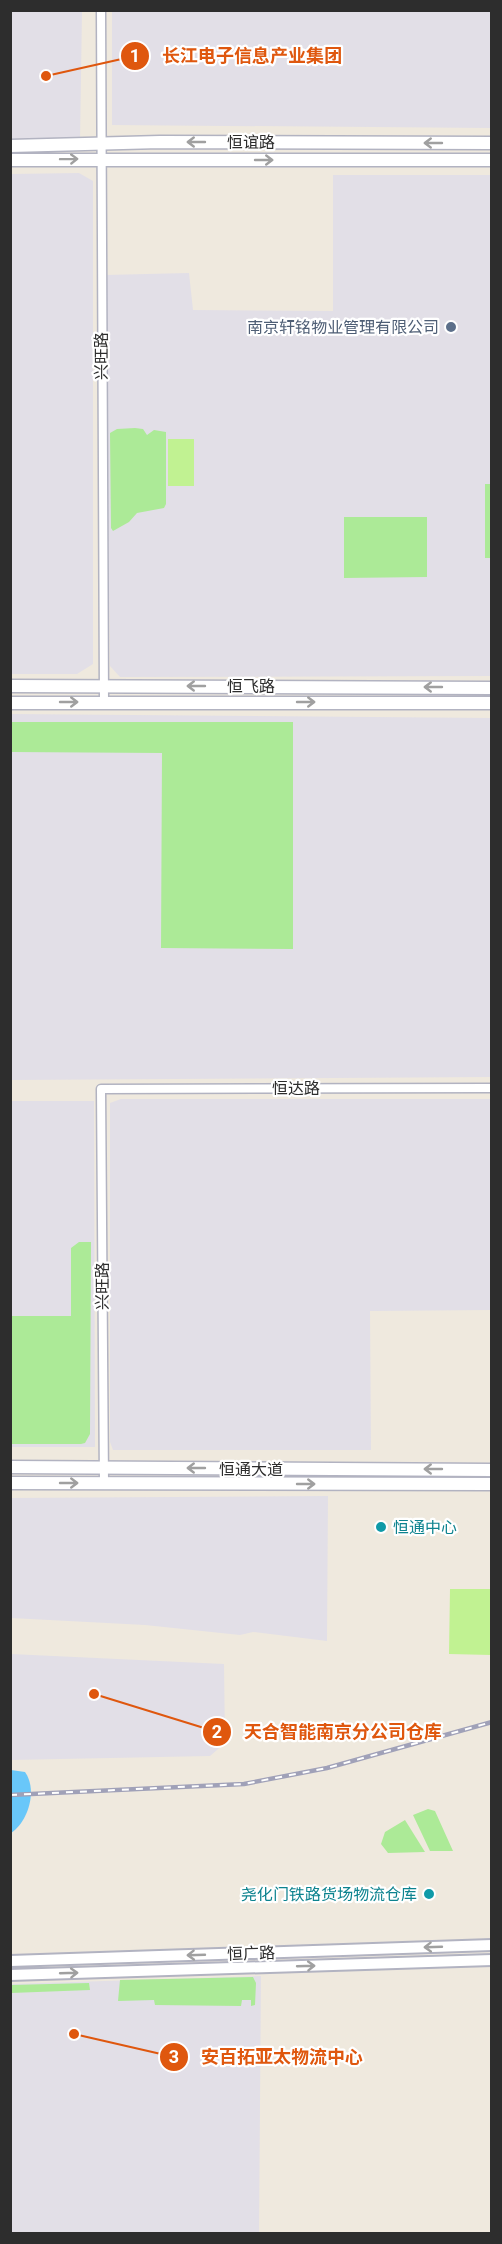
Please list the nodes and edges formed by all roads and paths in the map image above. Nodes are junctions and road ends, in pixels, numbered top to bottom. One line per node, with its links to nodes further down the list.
1 (101, 10): 2 (street, 兴旺路)
2 (100, 143): 3 (main road, 恒谊路, one-way to 2); 4 (main road, 恒谊路); 5 (street, 兴旺路)
3 (492, 143)
4 (10, 146)
5 (99, 159): 6 (main road, 恒谊路, one-way to 5); 7 (main road, 恒谊路, one-way to 7); 9 (street, 兴旺路)
6 (10, 160)
7 (492, 160)
8 (10, 686): 9 (main road, 恒飞路)
9 (104, 686): 10 (main road, 恒飞路, one-way to 9); 12 (street, 兴旺路)
10 (492, 688)
11 (10, 702): 12 (main road, 恒飞路, one-way to 12)
12 (104, 702): 13 (main road, 恒飞路, one-way to 13)
13 (492, 703)
14 (492, 1088): 15 (street, 恒达路)
15 (101, 1089): 17 (street, 兴旺路)
16 (10, 1467): 17 (main road, 恒通大道)
17 (104, 1469): 18 (main road, 恒通大道, one-way to 17); 20 (street, 兴旺路)
18 (492, 1470)
19 (10, 1483): 20 (main road, 恒通大道, one-way to 20)
20 (104, 1483): 21 (main road, 恒通大道, one-way to 21)
21 (492, 1484)
22 (492, 1945): 24 (street, 恒广路, one-way to 24)
23 (492, 1960): 25 (street, 恒广路, one-way to 23)
24 (10, 1961)
25 (10, 1975)

